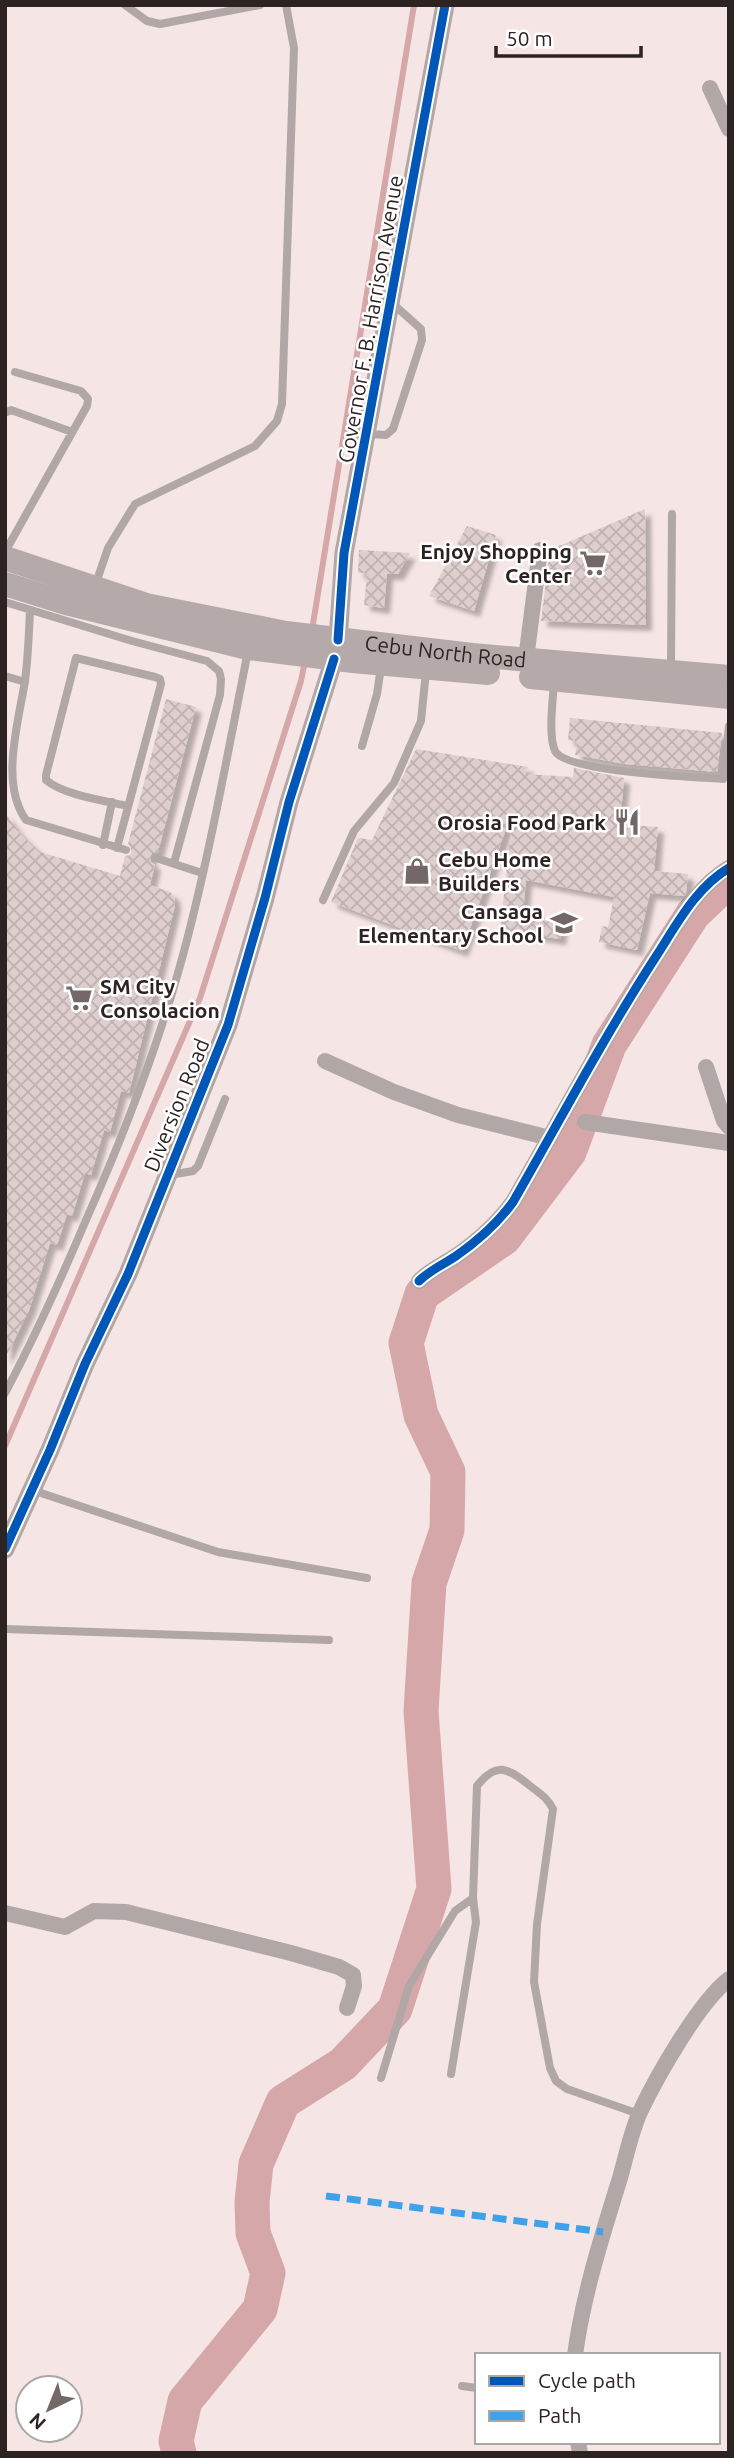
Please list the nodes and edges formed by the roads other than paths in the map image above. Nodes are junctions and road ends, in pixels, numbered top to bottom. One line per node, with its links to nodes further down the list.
1 (125, 5): 2 (lane)
2 (260, 5)
3 (286, 5): 17 (lane)
4 (444, 5): 7 (street, Governor F. B. Harrison Avenue)
5 (710, 88): 6 (street)
6 (729, 129)
7 (389, 302): 11 (street, Governor F. B. Harrison Avenue); 11 (lane)
8 (15, 372): 10 (lane)
9 (5, 413): 10 (lane)
10 (72, 432): 14 (lane)
11 (368, 434): 22 (street, Governor F. B. Harrison Avenue)
12 (672, 514): 26 (lane)
13 (540, 550): 23 (street)
14 (5, 552)
15 (5, 558): 17 (main road, Cebu North Road)
16 (5, 584): 21 (main road, Cebu North Road)
17 (94, 587): 20 (main road, Cebu North Road)
18 (5, 602): 19 (lane)
19 (30, 610): 30 (lane); 38 (lane)
20 (285, 643): 21 (main road, Cebu North Road); 22 (main road, Cebu North Road)
21 (248, 648): 40 (lane)
22 (329, 649): 23 (main road, Cebu North Road); 24 (main road, Cebu North Road); 49 (street, Diversion Road)
23 (526, 659): 26 (main road, Cebu North Road)
24 (382, 664): 25 (main road, Cebu North Road); 33 (lane)
25 (426, 668): 29 (main road, Cebu North Road); 41 (lane)
26 (671, 671): 28 (main road, Cebu North Road)
27 (5, 676): 30 (lane)
28 (729, 677)
29 (554, 679): 31 (main road, Cebu North Road); 32 (lane)
30 (25, 682): 36 (lane)
31 (729, 697)
32 (729, 726)
33 (362, 746)
34 (112, 802): 35 (lane); 35 (lane); 36 (lane)
35 (128, 806): 36 (lane)
36 (103, 845)
37 (156, 859): 38 (lane)
38 (174, 863): 40 (lane)
39 (729, 868): 47 (street)
40 (202, 873): 51 (lane)
41 (323, 900)
42 (325, 1061): 47 (street)
43 (706, 1067): 46 (street)
44 (225, 1099): 49 (lane)
45 (585, 1122): 48 (street)
46 (729, 1127)
47 (550, 1138): 50 (street)
48 (729, 1143)
49 (166, 1176): 52 (street, Diversion Road)
50 (419, 1281)
51 (5, 1393)
52 (32, 1490): 53 (street, Diversion Road); 54 (lane)
53 (5, 1549)
54 (367, 1578)
55 (5, 1629): 56 (lane)
56 (328, 1640)
57 (473, 1898): 61 (lane); 62 (lane); 63 (lane)
58 (5, 1913): 60 (street)
59 (729, 1979): 63 (street)
60 (347, 2008)
61 (451, 2074)
62 (381, 2078)
63 (639, 2114): 64 (street)
64 (576, 2353)
65 (463, 2386): 66 (lane)
66 (475, 2388)

